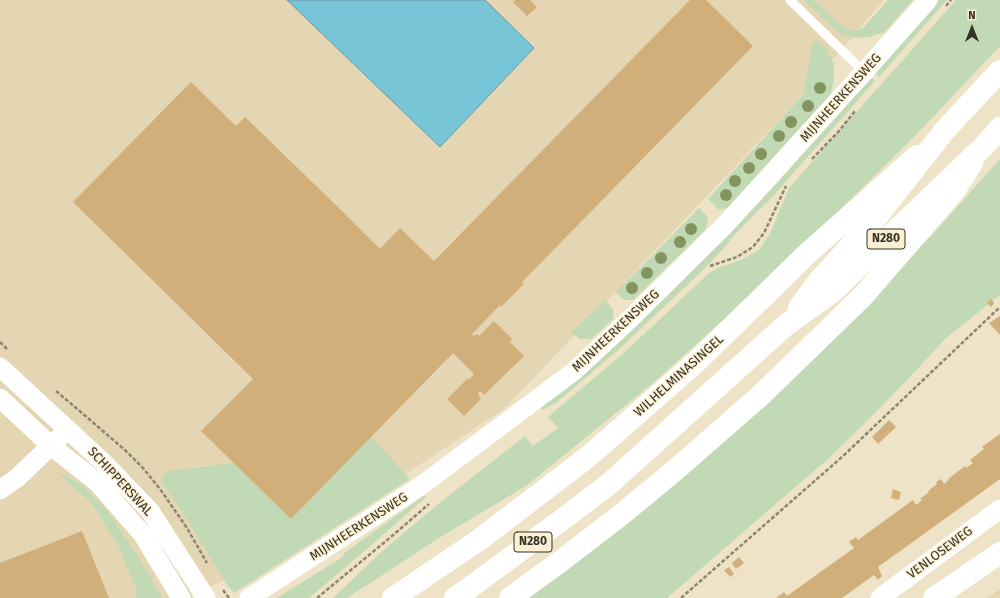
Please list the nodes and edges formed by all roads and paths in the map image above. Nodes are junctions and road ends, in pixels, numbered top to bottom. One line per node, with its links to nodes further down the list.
1 (790, 0): 4 (lane)
2 (928, 0): 4 (street, MIJNHEERKENSWEG)
3 (1000, 71): 6 (main road, WILHELMINASINGEL / N280)
4 (864, 72): 22 (street, MIJNHEERKENSWEG)
5 (1000, 128): 7 (main road, WILHELMINASINGEL / N280)
6 (945, 130): 11 (main road, WILHELMINASINGEL / N280); 24 (main road, WILHELMINASINGEL / N280)
7 (982, 148): 11 (main road, WILHELMINASINGEL / N280); 26 (main road, WILHELMINASINGEL / N280)
8 (787, 186): 9 (path)
9 (707, 267)
10 (1000, 308): 27 (path)
11 (786, 325): 25 (main road, WILHELMINASINGEL / N280)
12 (0, 367): 14 (street, SCHIPPERSWAL)
13 (0, 398): 15 (street, SCHIPPERSWAL)
14 (68, 430): 15 (street); 21 (street, SCHIPPERSWAL)
15 (50, 445): 16 (street); 20 (street, SCHIPPERSWAL)
16 (0, 490)
17 (433, 501): 23 (path, MIJNHEERKENSWEG)
18 (1000, 509): 28 (street, VENLOSEWEG)
19 (1000, 553): 29 (main road)
20 (181, 598)
21 (206, 598)
22 (249, 598)
23 (317, 598)
24 (393, 598)
25 (455, 598)
26 (510, 598)
27 (681, 598)
28 (880, 598)
29 (934, 598)

